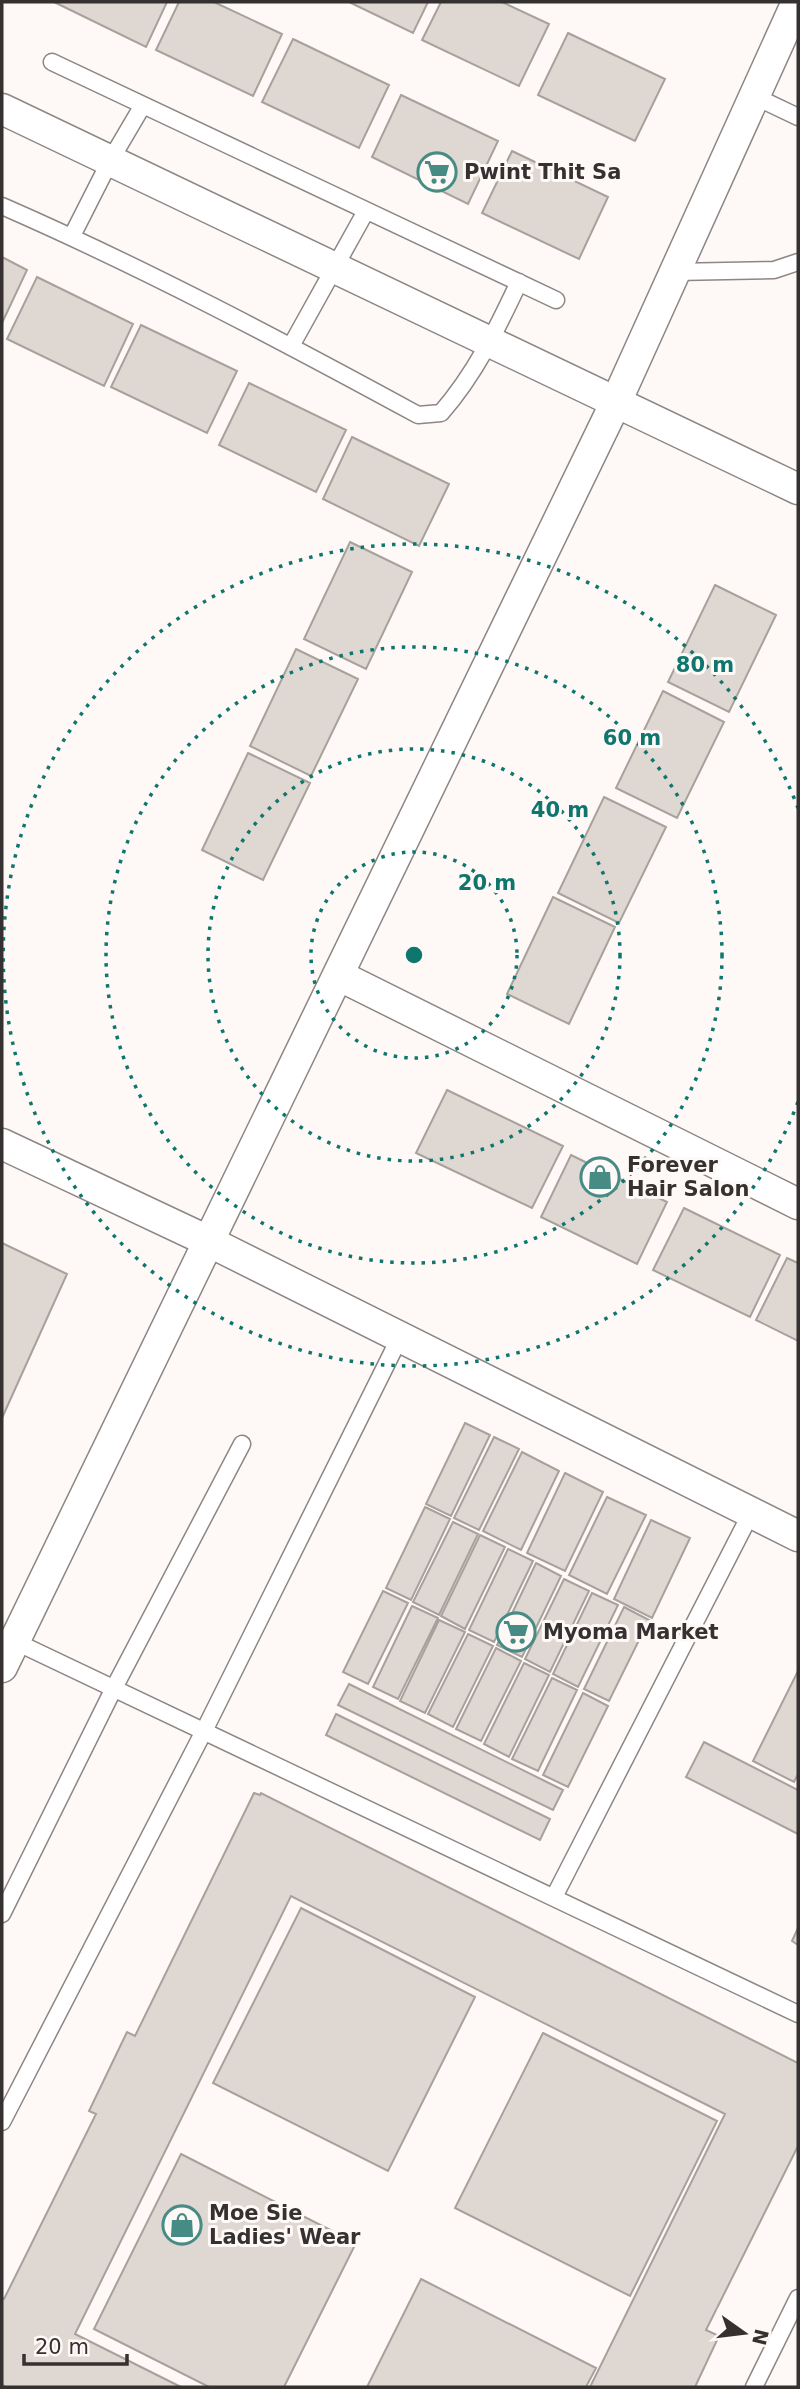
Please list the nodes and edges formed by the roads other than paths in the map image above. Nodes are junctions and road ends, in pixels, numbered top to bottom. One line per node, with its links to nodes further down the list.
1 (797, 2): 3 (street)
2 (52, 62): 4 (lane)
3 (754, 96): 6 (lane); 13 (street)
4 (142, 105): 7 (lane); 9 (lane)
5 (2, 109): 7 (street)
6 (798, 117)
7 (110, 161): 10 (lane); 12 (street)
8 (2, 206): 10 (lane)
9 (366, 211): 12 (lane); 14 (lane)
10 (72, 236): 17 (lane)
11 (798, 262): 13 (lane)
12 (335, 269): 16 (street); 17 (lane)
13 (675, 272): 18 (street)
14 (519, 282): 15 (lane); 16 (lane)
15 (556, 300)
16 (491, 342): 17 (lane); 18 (street)
17 (291, 346)
18 (616, 402): 19 (street); 20 (street)
19 (798, 489)
20 (338, 975): 22 (street); 23 (street)
21 (2, 1144): 23 (street)
22 (798, 1204)
23 (208, 1241): 24 (street); 28 (street)
24 (400, 1337): 26 (street); 30 (lane)
25 (242, 1444): 29 (lane)
26 (751, 1513): 27 (street); 31 (lane)
27 (798, 1536)
28 (8, 1654): 29 (lane)
29 (114, 1688): 30 (lane); 32 (lane)
30 (204, 1731): 31 (lane); 34 (lane)
31 (554, 1897): 33 (lane)
32 (2, 1914)
33 (798, 2014)
34 (2, 2122)
35 (798, 2298): 36 (lane)
36 (754, 2387)

